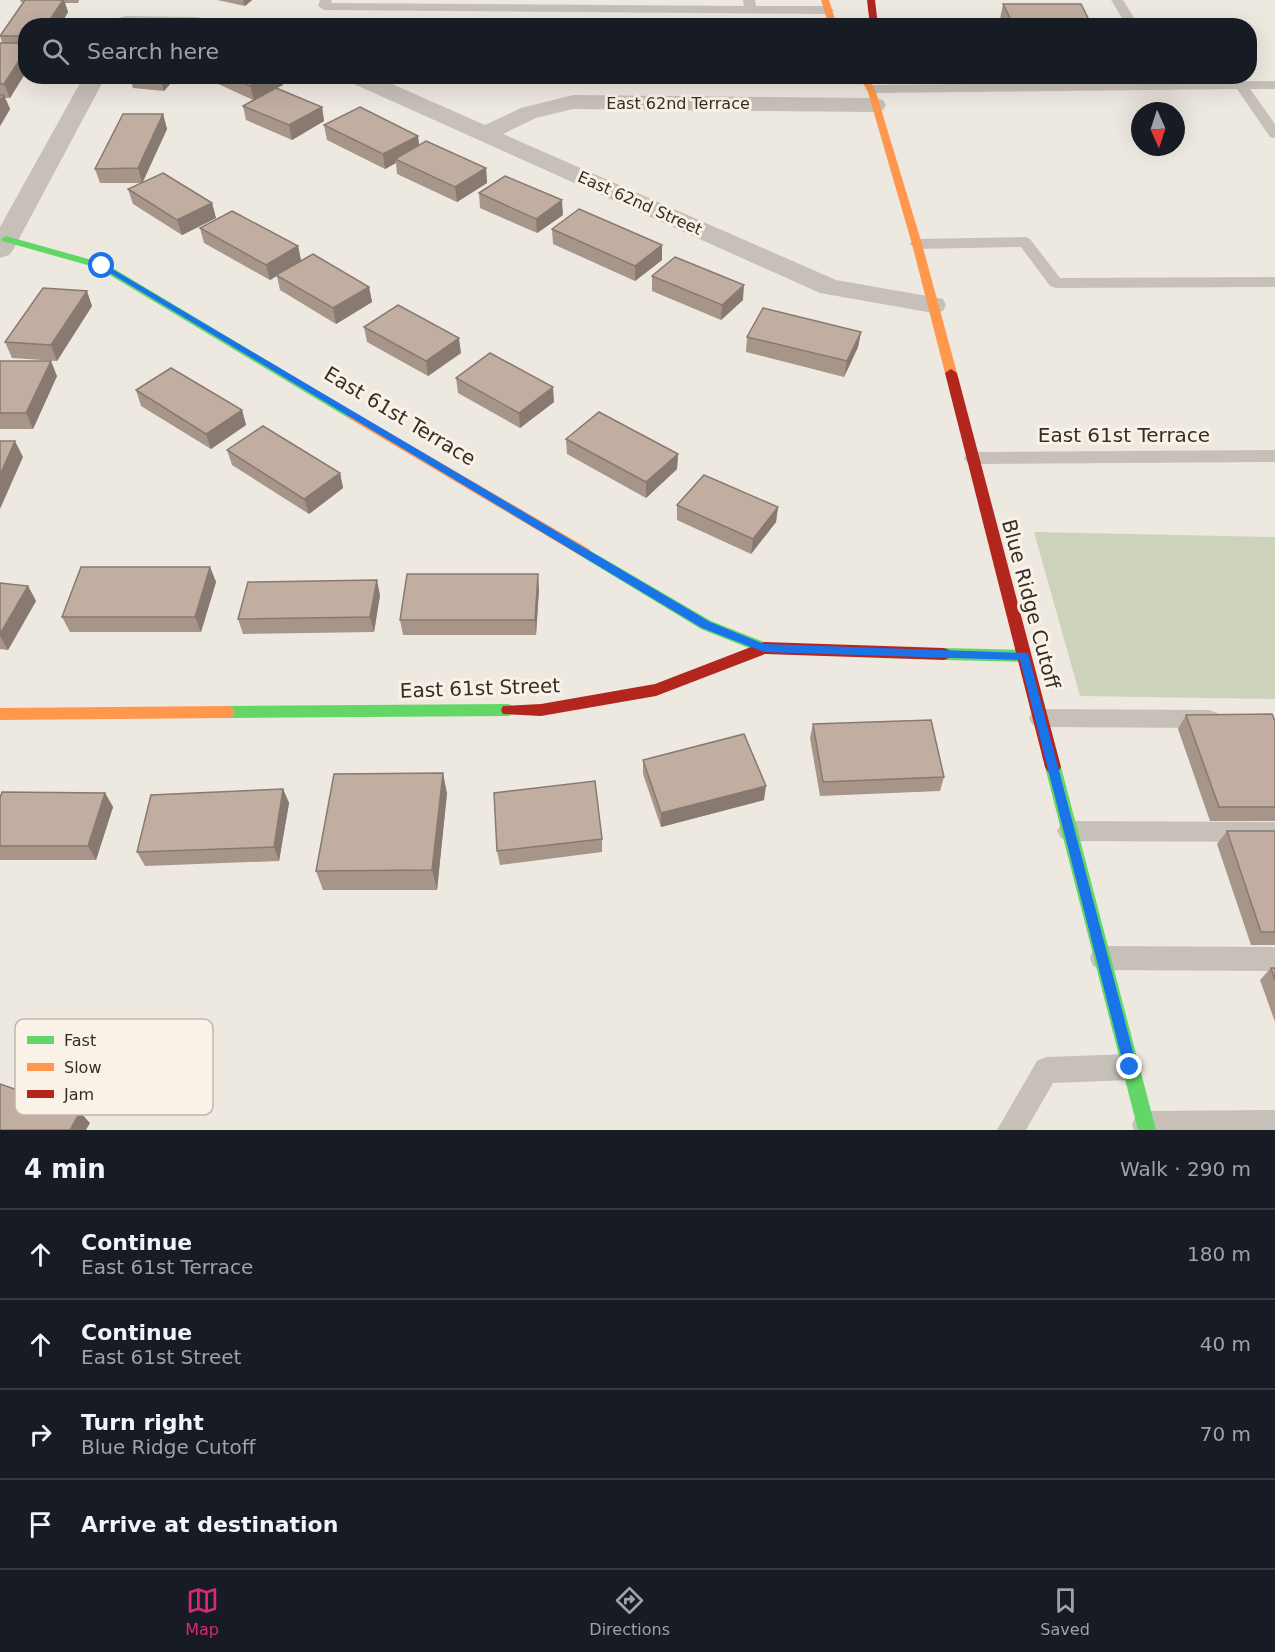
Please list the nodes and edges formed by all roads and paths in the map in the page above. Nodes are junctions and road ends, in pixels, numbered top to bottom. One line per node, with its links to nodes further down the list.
1 (137, 0): 7 (street)
2 (326, 0): 5 (lane)
3 (871, 0): 8 (street)
4 (1117, 0): 9 (lane)
5 (749, 5): 6 (lane)
6 (827, 5)
7 (127, 18)
8 (873, 18)
9 (1128, 18)
10 (91, 84): 20 (street)
11 (373, 84): 17 (street, East 62nd Street)
12 (1069, 84): 16 (lane)
13 (1211, 84): 15 (lane)
14 (1275, 85): 15 (lane)
15 (1241, 86): 18 (lane)
16 (874, 90): 17 (street, East 62nd Terrace); 19 (street, Blue Ridge Cutoff)
17 (487, 134): 22 (street, East 62nd Street)
18 (1275, 134)
19 (917, 244): 21 (lane); 22 (street, Blue Ridge Cutoff)
20 (3, 245): 25 (street, East 61st Terrace)
21 (1275, 282)
22 (933, 305): 24 (street, Blue Ridge Cutoff)
23 (1275, 456): 24 (lane, East 61st Terrace)
24 (973, 458): 26 (street, Blue Ridge Cutoff)
25 (764, 648): 26 (street, East 61st Street); 27 (street, East 61st Street)
26 (1024, 656): 28 (street, Blue Ridge Cutoff)
27 (0, 714)
28 (1040, 718): 29 (lane); 30 (street, Blue Ridge Cutoff)
29 (1229, 719)
30 (1069, 831): 31 (lane); 32 (street, Blue Ridge Cutoff)
31 (1275, 832)
32 (1102, 958): 33 (lane); 34 (street, Blue Ridge Cutoff)
33 (1275, 959)
34 (1130, 1067): 36 (street, Blue Ridge Cutoff); 37 (lane)
35 (1275, 1124): 36 (lane)
36 (1147, 1128)
37 (1011, 1130)

